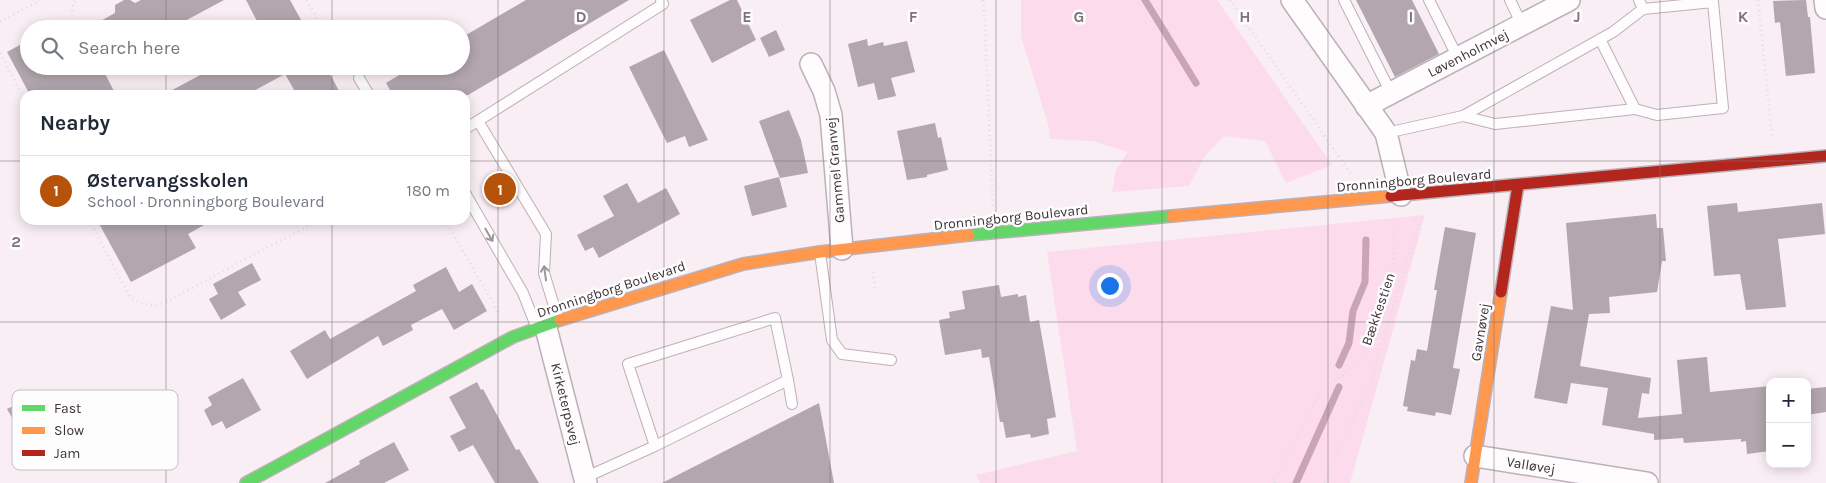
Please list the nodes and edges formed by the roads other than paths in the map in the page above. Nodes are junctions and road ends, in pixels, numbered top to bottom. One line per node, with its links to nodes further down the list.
1 (661, 0): 20 (lane)
2 (1292, 0): 17 (street)
3 (1344, 0): 16 (lane)
4 (1429, 0): 12 (lane)
5 (1510, 0): 10 (lane)
6 (1569, 0): 10 (street, Løvenholmvej)
7 (1825, 0): 9 (street)
8 (1641, 4): 11 (lane); 18 (lane)
9 (1826, 8)
10 (1522, 24): 12 (street, Løvenholmvej)
11 (1600, 39): 18 (lane); 19 (lane)
12 (1458, 58): 16 (street, Løvenholmvej)
13 (811, 64): 27 (street, Gammel Granvej)
14 (359, 78): 15 (lane)
15 (365, 90)
16 (1391, 93): 17 (street, Løvenholmvej)
17 (1366, 106): 22 (street)
18 (1635, 109): 19 (lane)
19 (1463, 116): 22 (lane)
20 (478, 121): 21 (lane); 29 (lane, one-way to 20)
21 (470, 127)
22 (1386, 133): 25 (street)
23 (1826, 156): 24 (street, Dronningborg Boulevard)
24 (1518, 186): 25 (street, Dronningborg Boulevard); 34 (street, Gavnøvej)
25 (1401, 195): 27 (street, Dronningborg Boulevard)
26 (470, 202): 29 (lane, one-way to 29)
27 (842, 249): 28 (street, Dronningborg Boulevard)
28 (820, 252): 29 (street, Dronningborg Boulevard); 30 (lane)
29 (547, 324): 35 (street, Kirketerpsvej); 36 (street, Dronningborg Boulevard)
30 (891, 360)
31 (788, 380): 32 (lane); 33 (lane); 33 (lane)
32 (792, 404)
33 (655, 446): 35 (lane)
34 (1475, 456): 37 (street, Gavnøvej); 38 (street, Valløvej)
35 (585, 481)
36 (246, 483)
37 (1471, 483)
38 (1646, 483)

